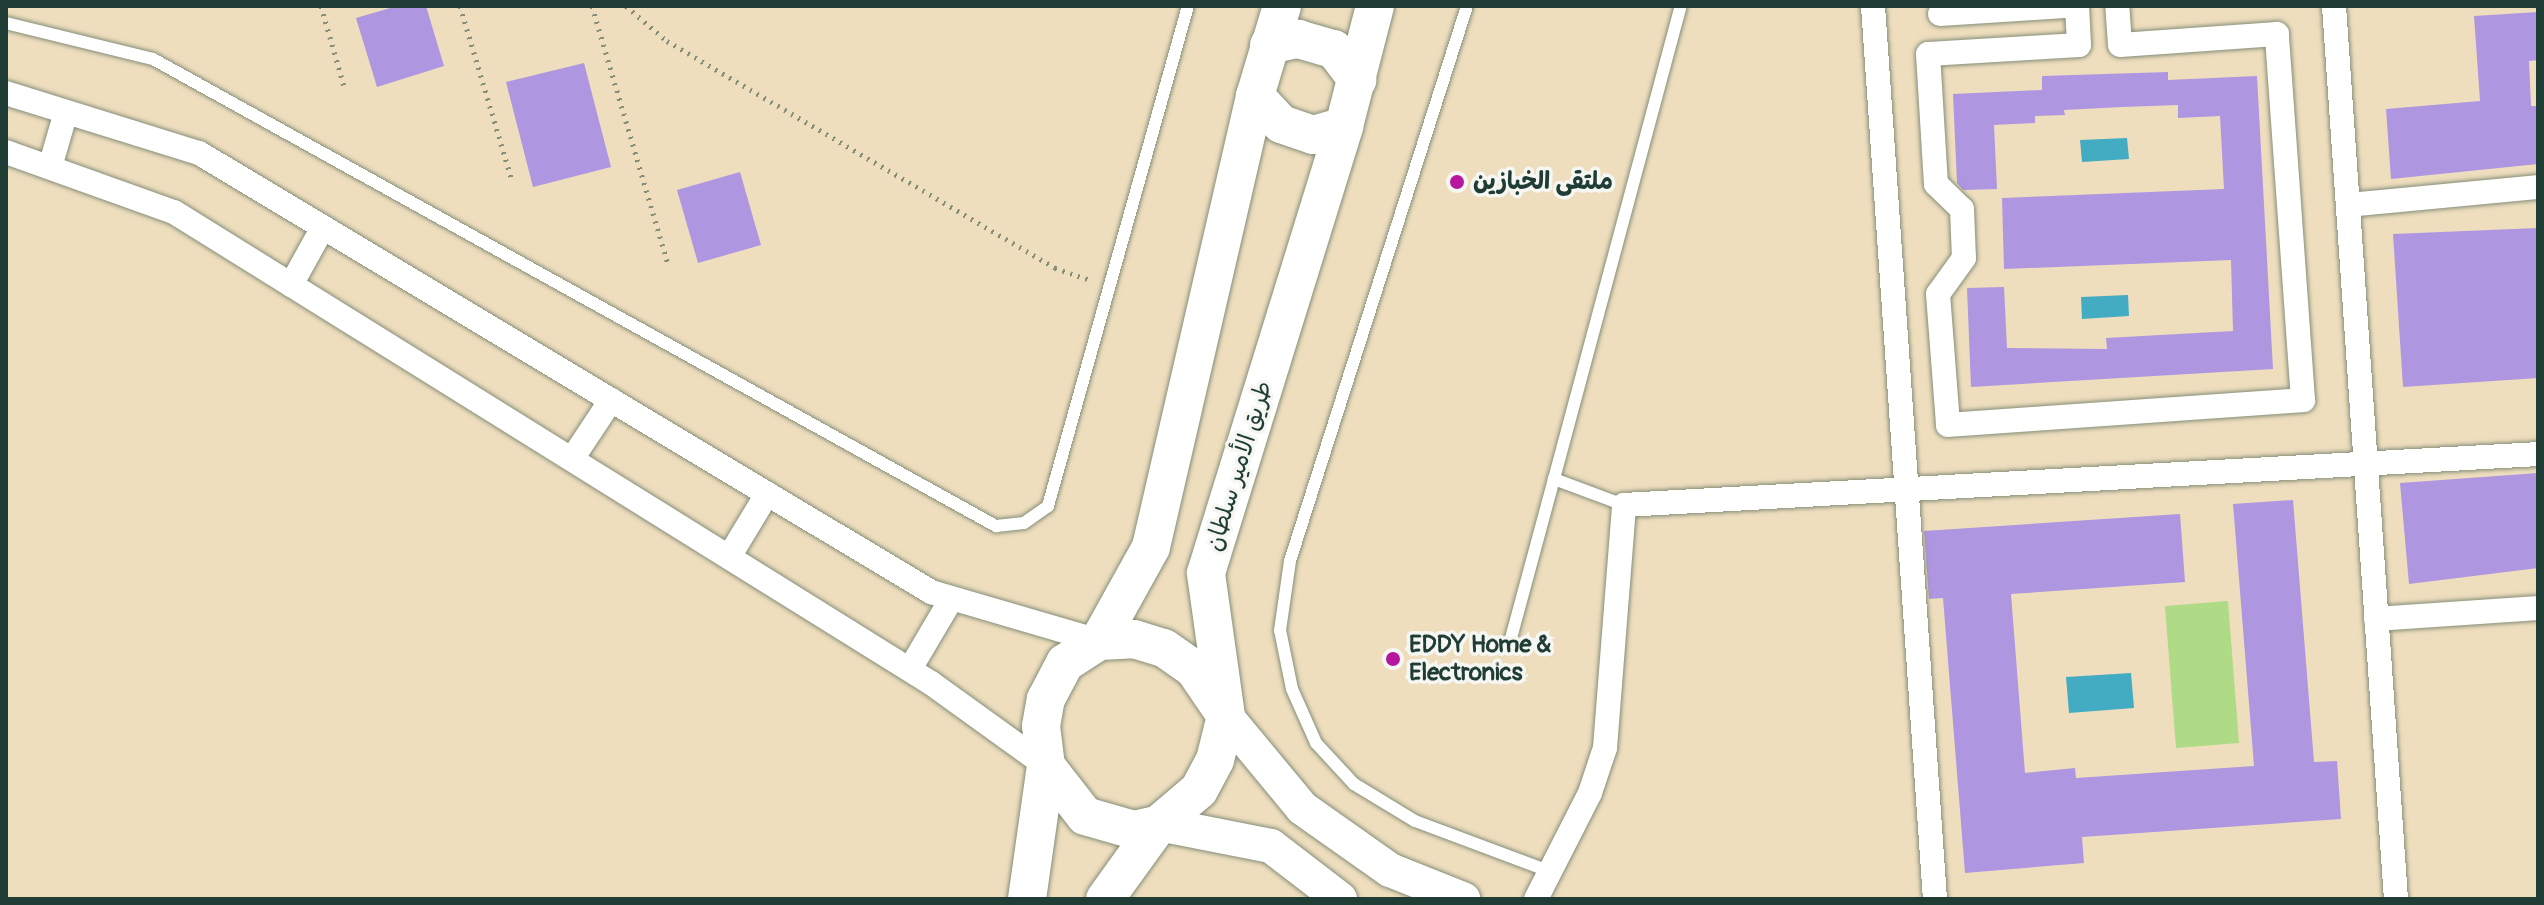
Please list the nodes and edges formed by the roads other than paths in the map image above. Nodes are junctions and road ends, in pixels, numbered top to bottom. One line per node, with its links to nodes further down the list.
1 (1188, 6): 12 (lane)
2 (1282, 6): 13 (main road)
3 (1375, 6): 14 (main road, طريق الأمير سلطان)
4 (1467, 6): 43 (lane)
5 (1681, 6): 29 (lane)
6 (1873, 6): 30 (street)
7 (2065, 6): 11 (street)
8 (2077, 6): 9 (street)
9 (2117, 6)
10 (2334, 6): 22 (street)
11 (1940, 14)
12 (6, 23)
13 (1269, 45): 14 (main road); 16 (main road)
14 (1357, 80): 18 (main road, طريق الأمير سلطان)
15 (6, 93): 17 (street)
16 (1255, 96): 18 (main road); 37 (main road)
17 (66, 112): 20 (street); 23 (street)
18 (1344, 126): 40 (main road, طريق الأمير سلطان)
19 (6, 152): 20 (street)
20 (50, 167): 24 (street)
21 (2538, 187): 22 (street)
22 (2348, 205): 28 (street)
23 (323, 227): 24 (street); 25 (street)
24 (291, 285): 27 (street)
25 (611, 400): 27 (street); 31 (street)
26 (2538, 454): 28 (street)
27 (572, 459): 33 (street)
28 (2366, 466): 30 (street); 36 (street)
29 (1554, 479): 32 (lane); 38 (lane)
30 (1906, 490): 32 (street); 49 (street)
31 (767, 494): 33 (street); 34 (street)
32 (1624, 505): 43 (street)
33 (729, 557): 39 (street)
34 (952, 598): 37 (street); 39 (street)
35 (2538, 608): 36 (street)
36 (2376, 619): 50 (street)
37 (1099, 641): 40 (main road); 41 (main road)
38 (1510, 642)
39 (910, 669): 41 (street)
40 (1226, 716): 42 (main road, طريق الأمير سلطان); 47 (street)
41 (1046, 766): 42 (main road); 44 (main road)
42 (1159, 824): 45 (main road, طريق الأمير سلطان); 46 (street)
43 (1549, 871): 48 (street)
44 (1027, 899)
45 (1105, 899)
46 (1340, 899)
47 (1463, 899)
48 (1536, 899)
49 (1935, 899)
50 (2396, 899)

